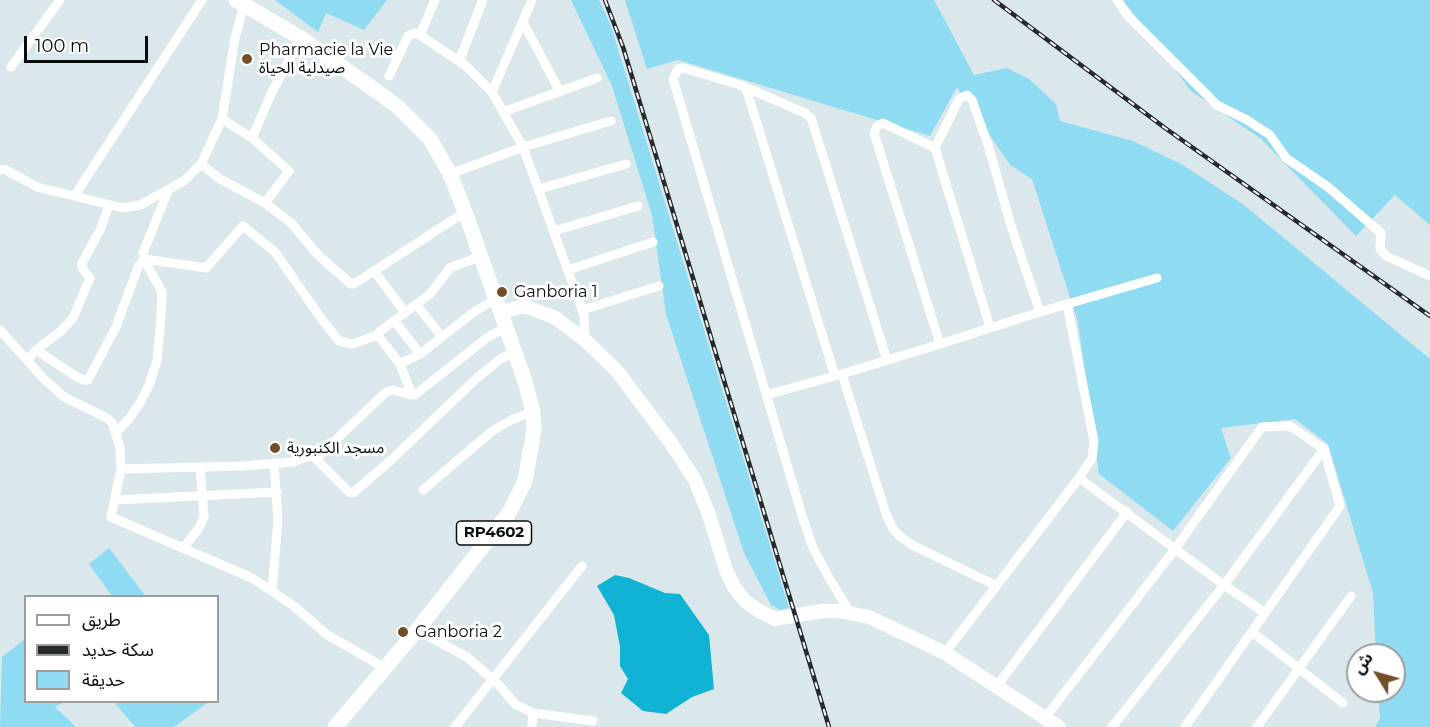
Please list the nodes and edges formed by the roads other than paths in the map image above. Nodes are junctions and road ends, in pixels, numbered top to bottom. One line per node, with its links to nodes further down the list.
1 (60, 0): 12 (street)
2 (202, 0): 30 (street)
3 (435, 0): 9 (street)
4 (483, 0): 11 (street)
5 (532, 0): 8 (street)
6 (1117, 0): 41 (street)
7 (240, 3): 10 (main road, RP4602); 19 (street)
8 (523, 22): 16 (street); 17 (street)
9 (420, 35): 11 (street); 13 (street)
10 (301, 38): 21 (street); 27 (main road, RP4602)
11 (459, 61): 16 (street)
12 (11, 67)
13 (389, 76)
14 (597, 78): 17 (street)
15 (746, 88): 62 (street); 64 (street); 66 (street)
16 (492, 92): 18 (street)
17 (560, 92): 18 (street)
18 (503, 112): 22 (street)
19 (222, 119): 21 (street); 24 (street)
20 (611, 121): 22 (street)
21 (252, 138): 31 (street)
22 (523, 147): 27 (street); 28 (street)
23 (935, 148): 49 (street); 52 (street); 57 (street)
24 (201, 164): 29 (street); 31 (street)
25 (626, 164): 28 (street)
26 (0, 170): 30 (street)
27 (450, 174): 34 (main road, RP4602)
28 (539, 189): 35 (street)
29 (168, 191): 32 (street); 38 (street)
30 (75, 195): 32 (street)
31 (265, 203): 40 (street)
32 (109, 205): 58 (street)
33 (638, 206): 35 (street)
34 (465, 212): 37 (main road, RP4602); 40 (street)
35 (554, 231): 39 (street)
36 (653, 242): 39 (street)
37 (481, 256): 44 (street); 46 (main road, RP4602)
38 (144, 259): 54 (street); 58 (street); 68 (street)
39 (568, 270): 47 (street)
40 (374, 271): 48 (street)
41 (1430, 276)
42 (1157, 278): 45 (street)
43 (659, 286): 47 (street)
44 (416, 304): 48 (street); 55 (street)
45 (1067, 304): 49 (street); 74 (street)
46 (499, 305): 51 (main road, RP4602); 55 (street); 56 (main road)
47 (582, 310): 56 (street)
48 (405, 311): 50 (street)
49 (1040, 312): 52 (street)
50 (394, 320): 54 (street); 60 (street)
51 (507, 327): 59 (main road, RP4602); 65 (street)
52 (990, 327): 57 (street)
53 (0, 330): 61 (street)
54 (378, 335): 63 (street)
55 (442, 337): 60 (street)
56 (585, 340): 87 (main road)
57 (940, 344): 62 (street)
58 (36, 350): 61 (street)
59 (515, 351): 67 (main road, RP4602); 70 (street)
60 (420, 354): 63 (street)
61 (27, 360): 68 (street)
62 (887, 360): 64 (street)
63 (400, 364): 65 (street)
64 (838, 375): 66 (street); 83 (street)
65 (412, 395): 70 (street)
66 (766, 395): 87 (street)
67 (533, 412): 75 (street); 89 (main road, RP4602)
68 (116, 432): 73 (street)
69 (1323, 449): 81 (street); 84 (street); 88 (street)
70 (314, 457): 71 (street)
71 (274, 463): 72 (street); 76 (street)
72 (200, 467): 73 (street); 77 (street)
73 (121, 469): 78 (street)
74 (1079, 478): 79 (street); 83 (street)
75 (423, 490)
76 (277, 492): 77 (street); 85 (street)
77 (202, 496): 78 (street); 80 (street)
78 (115, 500): 80 (street)
79 (1127, 512): 81 (street); 95 (street)
80 (184, 547): 85 (street)
81 (1175, 549): 84 (street); 98 (street)
82 (582, 566): 94 (street)
83 (995, 585): 91 (street)
84 (1224, 585): 88 (street); 104 (street)
85 (272, 590): 92 (street)
86 (1351, 596): 93 (street)
87 (850, 612): 91 (main road)
88 (1265, 613): 90 (street)
89 (417, 630): 92 (main road, RP4602); 94 (street)
90 (1252, 632): 93 (street); 105 (street)
91 (945, 653): 95 (main road)
92 (385, 668): 100 (main road, RP4602)
93 (1299, 668): 96 (street); 106 (street)
94 (492, 679): 97 (street); 101 (street)
95 (997, 686): 98 (main road)
96 (1344, 703)
97 (533, 713): 99 (street); 102 (street)
98 (1045, 718): 103 (main road)
99 (593, 721)
100 (335, 727)
101 (455, 727)
102 (532, 727)
103 (1059, 727)
104 (1112, 727)
105 (1185, 727)
106 (1257, 727)

